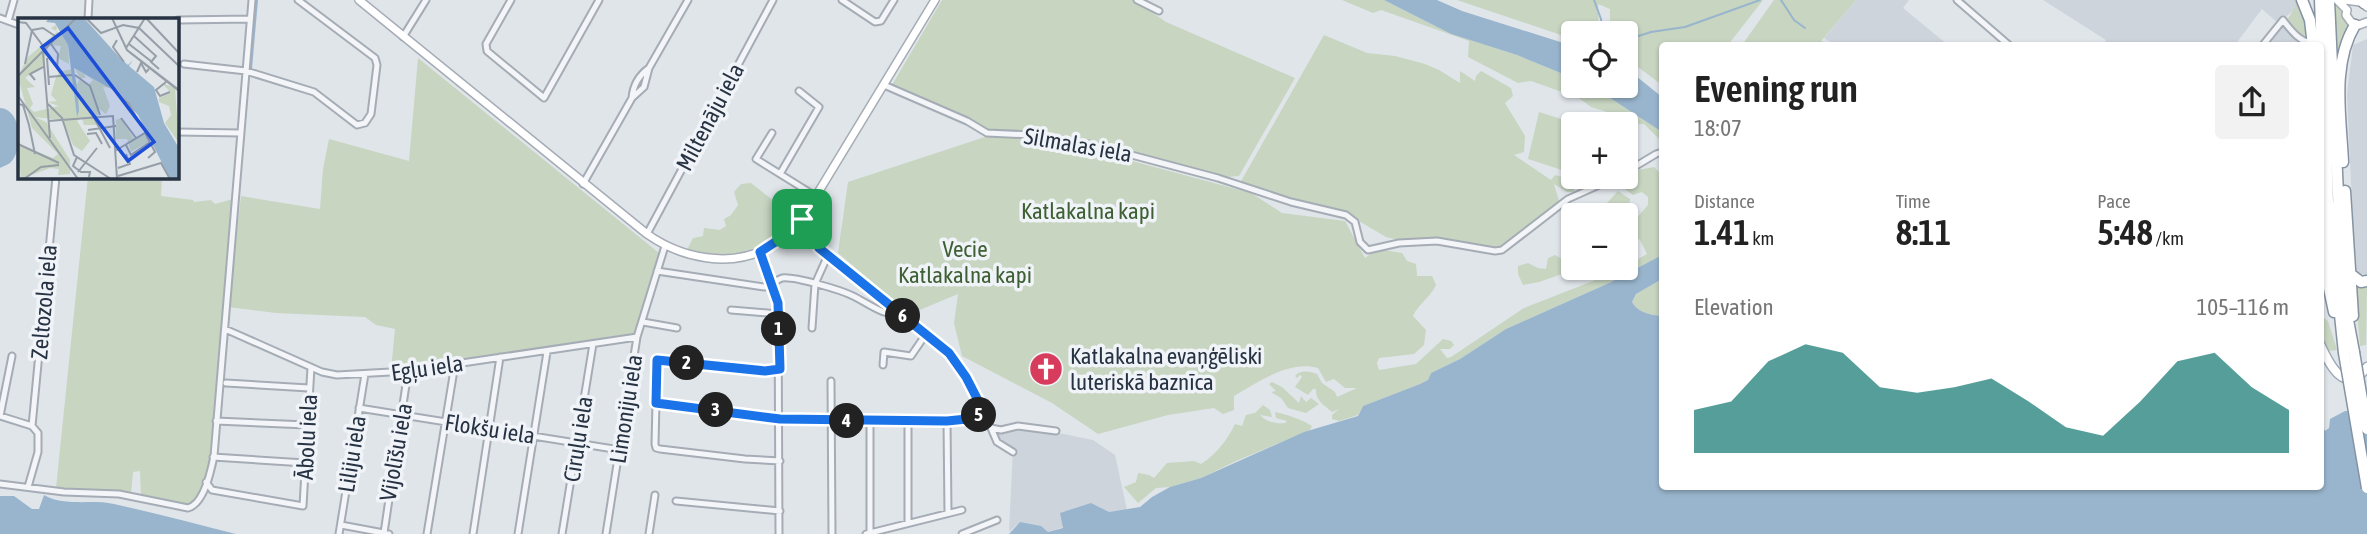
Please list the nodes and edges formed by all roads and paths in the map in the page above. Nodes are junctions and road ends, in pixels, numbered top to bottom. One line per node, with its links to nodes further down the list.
1 (14, 0): 28 (street)
2 (89, 0): 25 (street)
3 (252, 0): 26 (street)
4 (298, 0): 38 (street)
5 (359, 0): 31 (main road)
6 (426, 0): 31 (street)
7 (511, 0): 8 (street)
8 (600, 0)
9 (688, 0): 49 (street)
10 (772, 0): 53 (street, Miltenāju iela)
11 (842, 0): 12 (street)
12 (894, 0)
13 (935, 0): 39 (main road)
14 (1137, 0): 23 (street)
15 (1957, 0): 32 (street)
16 (2302, 0): 35 (highway)
17 (2320, 0): 36 (highway)
18 (2329, 0): 75 (highway)
19 (2337, 0): 22 (main road)
20 (2345, 0): 21 (main road)
21 (2362, 3): 22 (main road)
22 (2347, 10): 29 (main road)
23 (1159, 11)
24 (0, 18): 28 (street)
25 (88, 18)
26 (250, 19): 27 (street); 38 (street)
27 (178, 20)
28 (8, 21): 30 (street)
29 (2364, 22): 59 (highway)
30 (18, 25)
31 (403, 37): 49 (main road)
32 (2005, 42)
33 (2265, 42): 34 (street)
34 (2306, 42)
35 (2312, 42)
36 (2322, 42)
37 (184, 64): 38 (street)
38 (246, 71): 43 (street)
39 (884, 85): 50 (street, Silmalas iela); 51 (main road)
40 (799, 91): 47 (street)
41 (2324, 100): 72 (highway)
42 (178, 131): 43 (street)
43 (241, 133): 71 (street)
44 (772, 133): 47 (street)
45 (1659, 153): 46 (street)
46 (1638, 165)
47 (780, 174): 51 (street)
48 (56, 178): 105 (street, Zeltozola iela)
49 (583, 184): 53 (main road)
50 (1590, 189)
51 (817, 197): 52 (main road)
52 (802, 219): 55 (main road); 57 (street)
53 (647, 234): 54 (main road)
54 (665, 246): 55 (main road); 58 (street, Limoniju iela)
55 (760, 252): 62 (street)
56 (2324, 253): 64 (highway)
57 (828, 255): 61 (street); 66 (street)
58 (657, 271): 62 (street); 68 (street, Limoniju iela)
59 (2349, 273): 60 (highway); 75 (highway)
60 (2367, 281)
61 (816, 284): 62 (street); 66 (street); 70 (street)
62 (773, 285): 67 (street)
63 (2324, 291): 64 (main road)
64 (2330, 295): 72 (highway)
65 (731, 310): 67 (street)
66 (899, 313): 73 (street)
67 (779, 314): 86 (street)
68 (643, 321): 69 (street); 74 (street, Limoniju iela)
69 (677, 328)
70 (812, 328)
71 (225, 329): 84 (street, Egļu iela); 99 (street)
72 (2340, 329): 79 (highway)
73 (926, 334): 83 (street); 94 (street)
74 (637, 337): 76 (street, Egļu iela); 112 (street, Limoniju iela)
75 (2352, 337): 79 (highway)
76 (593, 344): 77 (street, Egļu iela); 111 (street, Cīruļu iela)
77 (547, 352): 81 (street, Egļu iela); 110 (street)
78 (2324, 353): 85 (main road)
79 (2349, 353): 108 (highway, bridge); 120 (highway, bridge)
80 (12, 356): 96 (street)
81 (500, 357): 82 (street, Egļu iela); 107 (street)
82 (454, 364): 87 (street, Egļu iela); 103 (street)
83 (883, 365)
84 (311, 367): 88 (street, Egļu iela); 91 (street, Ābolu iela)
85 (2367, 367)
86 (780, 369): 92 (street); 97 (street)
87 (408, 372): 88 (street, Egļu iela); 95 (street, Vijolīšu iela)
88 (365, 374): 93 (street, Liliju iela)
89 (831, 381): 98 (street)
90 (226, 383): 91 (street)
91 (309, 388): 104 (street, Ābolu iela)
92 (656, 403): 97 (street); 115 (street)
93 (359, 408): 95 (street, Flokšu iela); 128 (street, Liliju iela)
94 (984, 412): 102 (street); 106 (street)
95 (402, 415): 103 (street, Flokšu iela); 129 (street, Vijolīšu iela)
96 (0, 416): 105 (street)
97 (780, 419): 98 (street); 115 (street)
98 (832, 420): 100 (street); 139 (street)
99 (216, 421): 104 (street); 114 (street)
100 (870, 421): 101 (street); 130 (street)
101 (908, 421): 102 (street); 127 (street)
102 (947, 421): 125 (street)
103 (445, 422): 107 (street, Flokšu iela); 132 (street)
104 (307, 425): 116 (street, Ābolu iela)
105 (32, 426): 119 (street, Zeltozola iela)
106 (991, 428): 109 (street); 113 (street)
107 (489, 429): 110 (street, Flokšu iela); 133 (street)
108 (2367, 429)
109 (1056, 431)
110 (534, 436): 111 (street, Flokšu iela); 134 (street)
111 (577, 443): 112 (street, Flokšu iela); 135 (street, Cīruļu iela)
112 (620, 450): 136 (street, Limoniju iela)
113 (1013, 452)
114 (213, 457): 116 (street); 117 (street)
115 (780, 461): 124 (street)
116 (304, 463): 117 (street, Ābolu iela)
117 (206, 482): 119 (street)
118 (0, 484): 119 (street)
119 (28, 487)
120 (2367, 488)
121 (655, 495): 137 (street)
122 (676, 501): 124 (street)
123 (962, 510): 125 (street)
124 (780, 511): 138 (street)
125 (948, 513): 127 (street)
126 (997, 520): 140 (street)
127 (908, 523): 130 (street)
128 (341, 525): 129 (street); 131 (street, Liliju iela)
129 (387, 533)
130 (868, 533)
131 (339, 534)
132 (427, 534)
133 (473, 534)
134 (518, 534)
135 (562, 534)
136 (606, 534)
137 (649, 534)
138 (779, 534)
139 (832, 534)
140 (962, 534)

